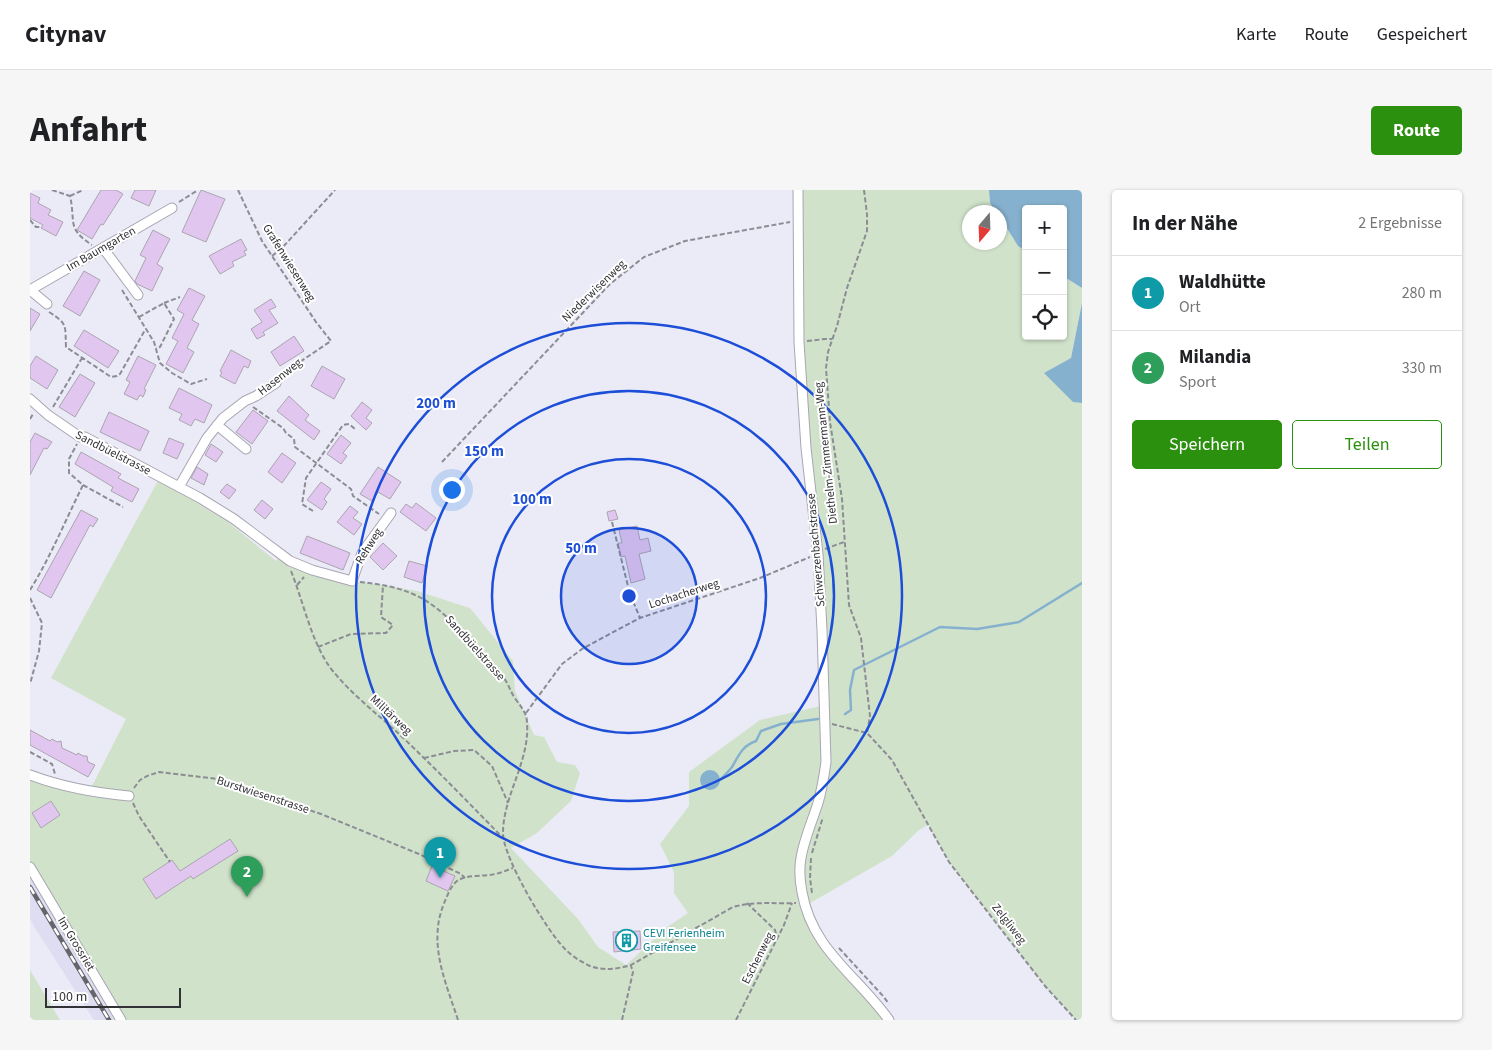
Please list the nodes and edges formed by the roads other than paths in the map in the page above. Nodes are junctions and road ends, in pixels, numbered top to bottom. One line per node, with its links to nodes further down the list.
1 (798, 190): 18 (street, Schwerzenbachstrasse)
2 (172, 208): 3 (street, Im Baumgarten)
3 (101, 250): 4 (street, Im Baumgarten); 5 (street)
4 (30, 290): 6 (street)
5 (138, 295)
6 (48, 308)
7 (276, 383): 9 (street, Hasenweg)
8 (30, 399): 11 (street, Sandbüelstrasse)
9 (218, 426): 10 (street); 11 (street, Hasenweg)
10 (246, 449)
11 (179, 487): 13 (street, Sandbüelstrasse)
12 (389, 516): 13 (street, Rehweg)
13 (352, 581)
14 (30, 775): 15 (street)
15 (129, 796)
16 (30, 867): 17 (street, Im Grossriet)
17 (121, 1020)
18 (888, 1020)

